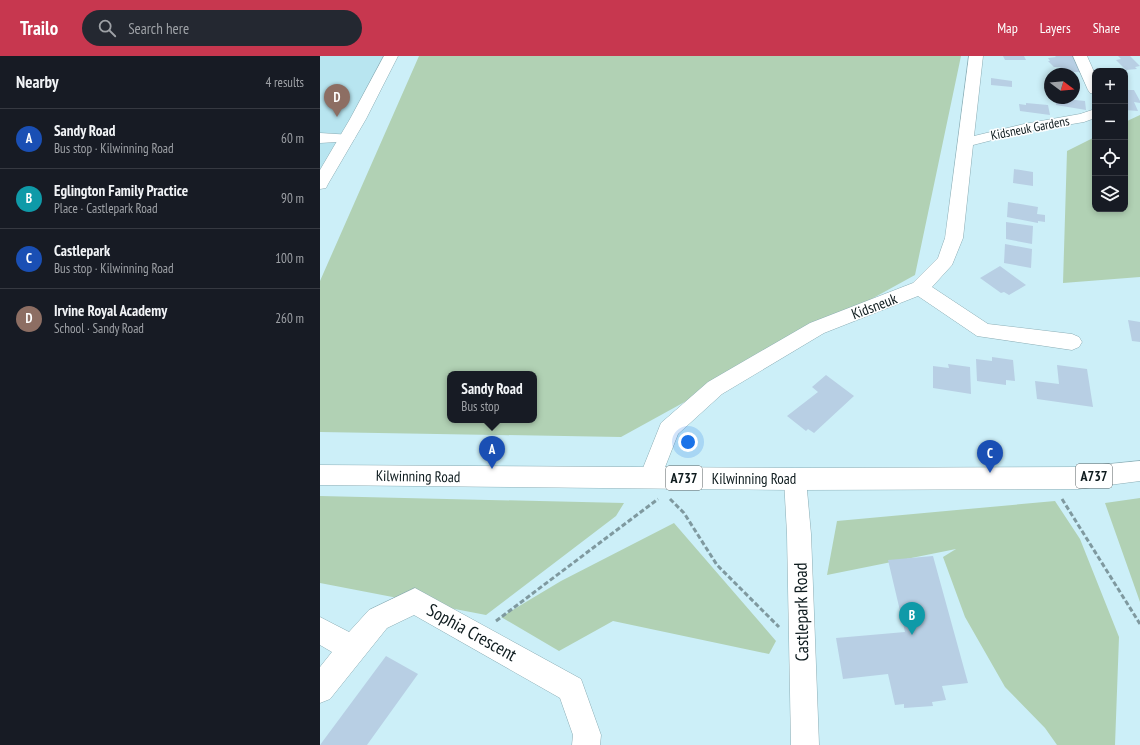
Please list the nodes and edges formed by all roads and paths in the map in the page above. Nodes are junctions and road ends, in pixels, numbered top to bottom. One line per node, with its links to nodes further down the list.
1 (391, 56): 7 (main road)
2 (976, 56): 8 (street, Kidsneuk)
3 (1080, 56): 4 (street)
4 (1092, 83)
5 (1092, 114): 8 (street, Kidsneuk Gardens)
6 (320, 138): 7 (street)
7 (347, 138): 9 (main road)
8 (966, 142): 11 (street, Kidsneuk)
9 (324, 170): 10 (main road)
10 (320, 184)
11 (920, 288): 12 (street); 17 (street, Kidsneuk)
12 (1072, 342)
13 (1140, 471): 15 (main road, Kilwinning Road / A737)
14 (320, 475): 17 (main road, Kilwinning Road / A737)
15 (1049, 478): 16 (main road, Kilwinning Road / A737); 19 (path)
16 (795, 479): 17 (main road, Kilwinning Road / A737); 26 (street, Castlepark Road)
17 (655, 488): 22 (path)
18 (668, 497): 21 (path)
19 (1140, 624)
20 (320, 630): 23 (street)
21 (784, 631)
22 (478, 635): 23 (street, Sophia Crescent); 25 (street, Sophia Crescent)
23 (352, 649): 24 (street, Sophia Crescent)
24 (320, 689)
25 (586, 745)
26 (804, 745)

